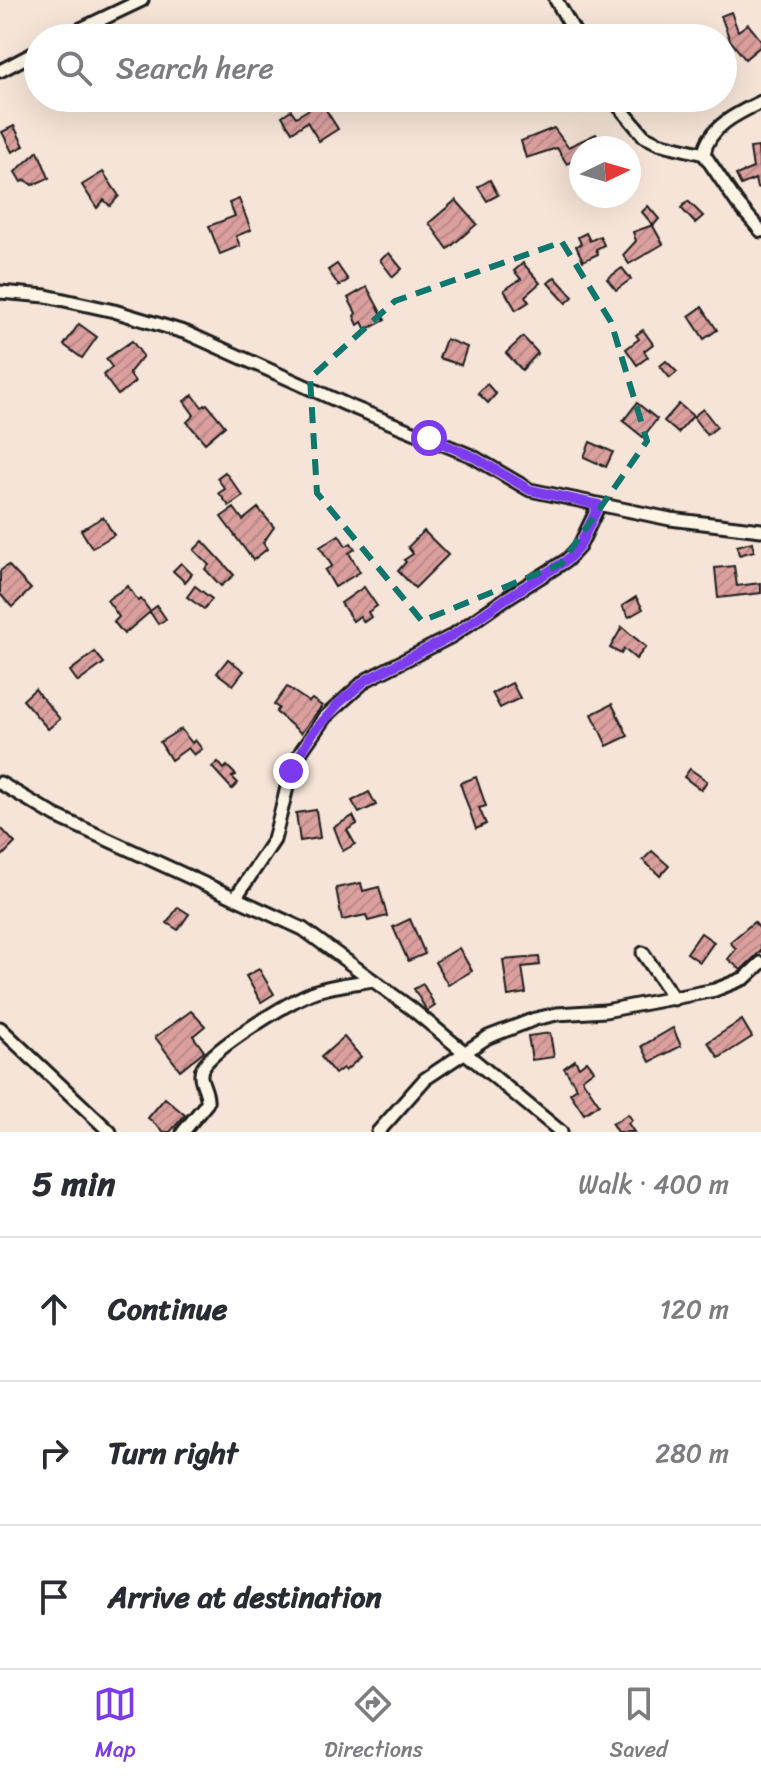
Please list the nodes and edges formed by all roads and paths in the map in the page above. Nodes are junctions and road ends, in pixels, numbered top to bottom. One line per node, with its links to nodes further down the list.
1 (142, 0): 3 (street)
2 (556, 0): 4 (street)
3 (91, 24)
4 (570, 24)
5 (24, 58): 6 (street)
6 (0, 71)
7 (761, 102): 9 (street)
8 (624, 112): 9 (street)
9 (704, 154): 10 (street)
10 (761, 231)
11 (0, 292): 12 (street)
12 (599, 505): 13 (street); 15 (street)
13 (761, 530)
14 (0, 783): 15 (street)
15 (236, 897): 18 (street)
16 (643, 953): 19 (street)
17 (761, 963): 19 (street)
18 (372, 980): 21 (street); 23 (street)
19 (674, 999): 21 (street)
20 (0, 1028): 22 (street)
21 (463, 1051): 24 (street); 25 (street)
22 (110, 1132)
23 (183, 1132)
24 (378, 1132)
25 (561, 1132)

